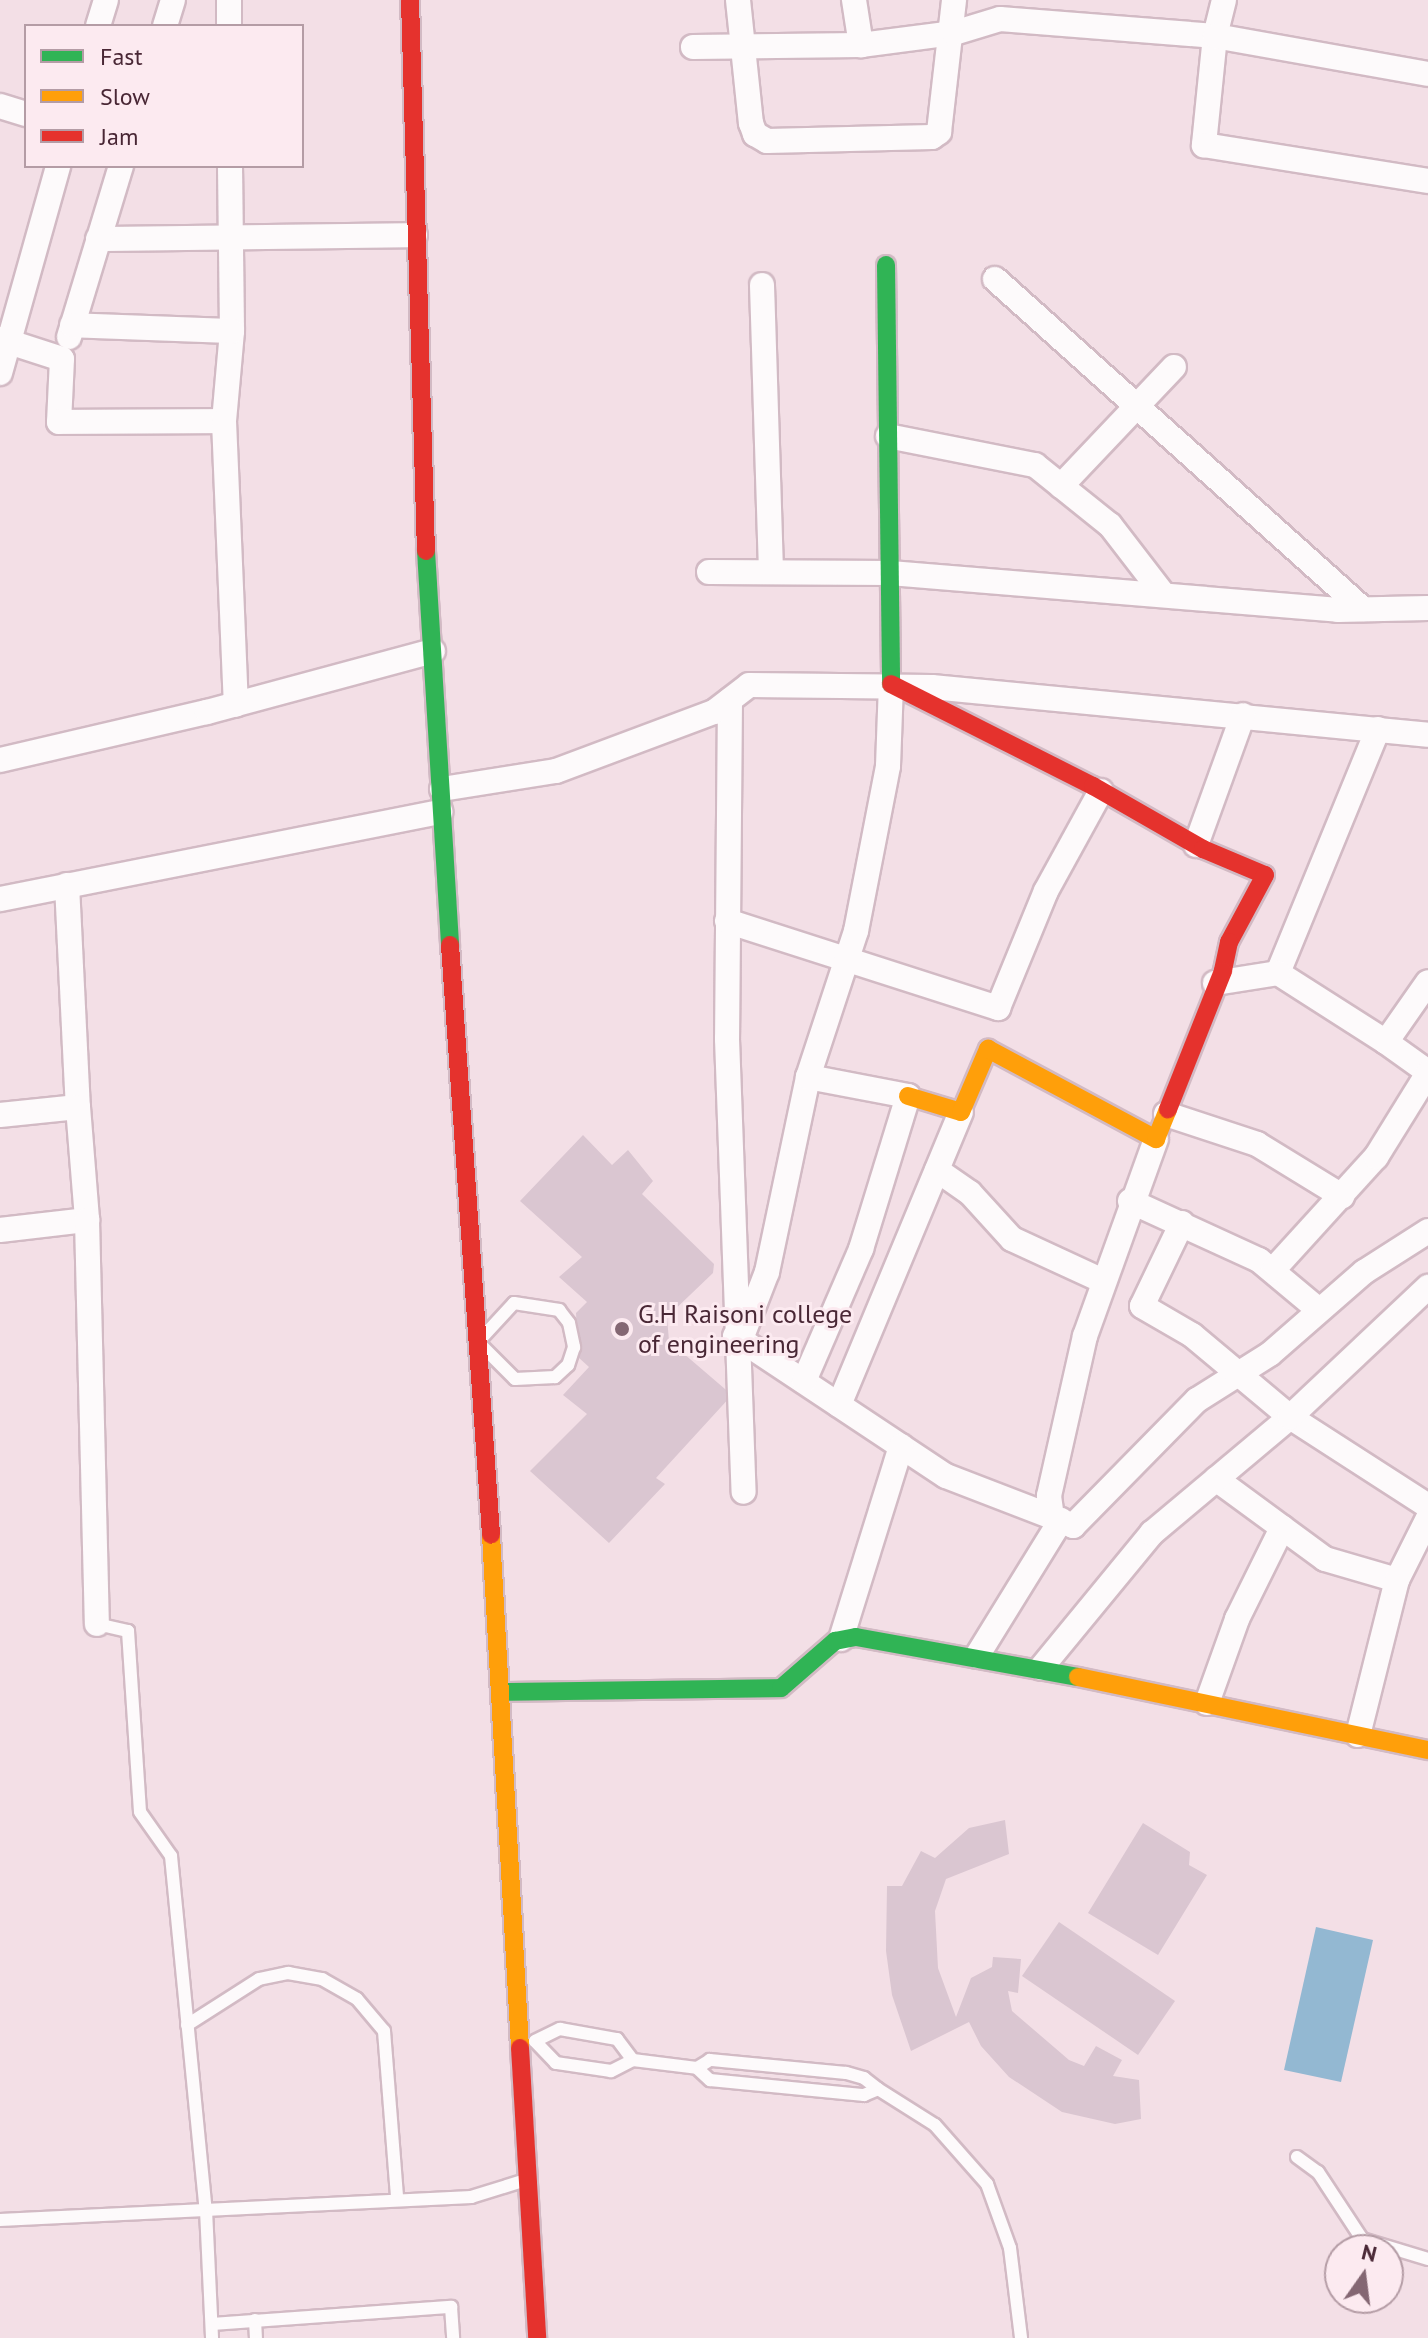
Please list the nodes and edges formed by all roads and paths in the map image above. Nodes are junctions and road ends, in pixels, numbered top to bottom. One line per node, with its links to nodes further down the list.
1 (106, 0): 9 (street)
2 (173, 0): 10 (street)
3 (229, 0): 11 (street)
4 (410, 0): 24 (street)
5 (738, 0): 15 (street)
6 (854, 0): 14 (street)
7 (954, 0): 12 (street)
8 (1224, 0): 13 (street)
9 (99, 24)
10 (166, 24)
11 (229, 24)
12 (954, 33): 13 (street); 14 (street); 15 (street)
13 (1215, 36): 17 (street); 23 (street)
14 (861, 45): 15 (street)
15 (741, 46): 16 (street)
16 (693, 47)
17 (1428, 74)
18 (0, 106): 19 (street)
19 (24, 113)
20 (57, 168): 32 (street)
21 (120, 168): 25 (street)
22 (230, 168): 26 (street)
23 (1428, 181)
24 (415, 235): 26 (street); 46 (street)
25 (98, 239): 26 (street); 30 (street)
26 (231, 239): 31 (street)
27 (886, 265): 38 (street)
28 (995, 279): 36 (street)
29 (762, 285): 41 (street)
30 (72, 325): 31 (street); 33 (street)
31 (232, 331): 37 (street)
32 (4, 340): 33 (street); 35 (street)
33 (62, 359): 37 (street)
34 (1174, 367): 36 (street)
35 (0, 373)
36 (1138, 407): 39 (street); 45 (street)
37 (224, 421): 49 (street)
38 (888, 436): 39 (street); 42 (street)
39 (1061, 486): 43 (street)
40 (709, 572): 41 (street)
41 (771, 572): 42 (street)
42 (890, 573): 43 (street); 47 (street)
43 (1164, 595): 45 (street)
44 (1428, 608): 45 (street)
45 (1363, 609)
46 (433, 651): 49 (street); 55 (street)
47 (891, 686): 48 (street); 50 (street); 54 (street); 60 (street)
48 (730, 700): 55 (street); 59 (street)
49 (236, 705): 53 (street)
50 (1243, 715): 51 (street); 56 (street)
51 (1378, 729): 52 (street); 61 (street)
52 (1428, 735)
53 (0, 760)
54 (1101, 791): 56 (street); 64 (street)
55 (441, 800): 57 (street); 87 (street)
56 (1196, 845): 63 (street)
57 (67, 885): 58 (street); 70 (street)
58 (0, 899)
59 (727, 921): 60 (street); 86 (street)
60 (848, 961): 64 (street); 68 (street)
61 (1278, 973): 63 (street); 65 (street)
62 (1428, 982): 65 (street)
63 (1215, 983): 72 (street)
64 (998, 1008): 66 (street)
65 (1386, 1042): 67 (street)
66 (988, 1049): 71 (street); 74 (street)
67 (1428, 1072): 76 (street)
68 (808, 1077): 69 (street); 86 (street)
69 (908, 1096): 71 (street); 89 (street)
70 (78, 1107): 73 (street); 78 (street)
71 (961, 1112): 75 (street)
72 (1166, 1114): 74 (street); 76 (street)
73 (0, 1115)
74 (1156, 1139): 77 (street)
75 (937, 1170): 83 (street); 90 (street)
76 (1342, 1196): 82 (street)
77 (1130, 1201): 79 (street); 83 (street)
78 (87, 1220): 80 (street); 100 (street)
79 (1182, 1223): 82 (street); 88 (street)
80 (0, 1230)
81 (1428, 1231): 85 (street)
82 (1273, 1270): 85 (street)
83 (1103, 1281): 96 (street)
84 (1428, 1287): 91 (street)
85 (1319, 1310): 88 (street)
86 (738, 1338): 89 (street); 94 (street)
87 (478, 1342): 87 (lane); 104 (street)
88 (1238, 1374): 91 (street); 96 (street)
89 (804, 1381): 90 (street)
90 (839, 1405): 92 (street)
91 (1290, 1417): 93 (street); 95 (street)
92 (901, 1446): 96 (street); 101 (street)
93 (1216, 1479): 98 (street); 103 (street)
94 (744, 1492)
95 (1428, 1506)
96 (1056, 1518): 102 (street)
97 (1428, 1518): 99 (street)
98 (1282, 1528): 99 (street); 105 (street)
99 (1397, 1580): 106 (street)
100 (97, 1624): 108 (lane)
101 (841, 1639): 102 (street); 104 (street)
102 (977, 1656): 103 (street)
103 (1041, 1668): 105 (street)
104 (500, 1692): 109 (street)
105 (1207, 1703): 106 (street)
106 (1358, 1735): 107 (street)
107 (1428, 1750)
108 (187, 2025): 115 (lane); 116 (lane)
109 (528, 2041): 110 (lane); 110 (lane); 114 (street)
110 (633, 2060): 111 (lane)
111 (697, 2068): 112 (lane); 112 (lane)
112 (878, 2089): 125 (lane)
113 (1297, 2157): 118 (lane)
114 (530, 2179): 115 (lane); 124 (street)
115 (397, 2197): 116 (lane)
116 (206, 2210): 117 (lane); 120 (lane)
117 (0, 2220)
118 (1428, 2259)
119 (255, 2320): 120 (lane); 122 (lane); 123 (lane)
120 (212, 2324): 121 (lane)
121 (212, 2338)
122 (256, 2338)
123 (453, 2338)
124 (537, 2338)
125 (1021, 2338)

